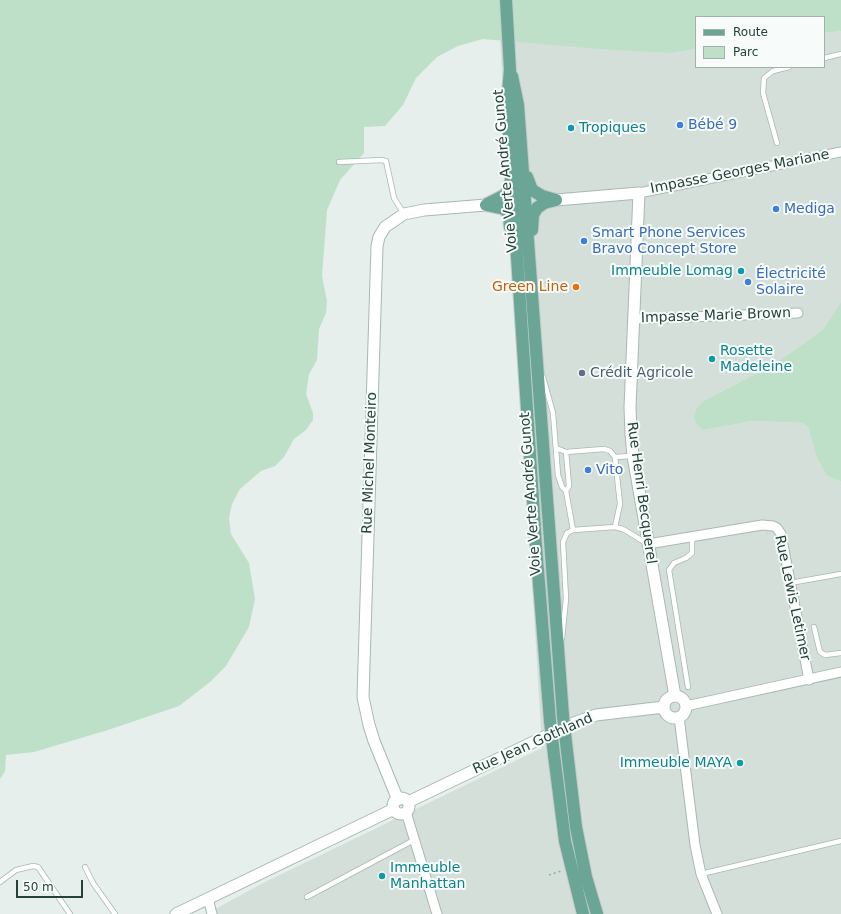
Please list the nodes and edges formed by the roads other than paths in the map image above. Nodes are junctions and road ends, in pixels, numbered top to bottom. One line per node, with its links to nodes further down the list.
1 (506, 0): 7 (main road, Voie Verte André Gunot)
2 (841, 54): 3 (lane)
3 (825, 58)
4 (784, 68): 5 (lane)
5 (777, 143)
6 (841, 152): 9 (street, Impasse Georges Mariane)
7 (517, 154): 10 (main road); 11 (main road); 13 (main road, Voie Verte André Gunot)
8 (339, 162): 12 (lane)
9 (639, 193): 10 (street); 15 (street, Rue Henri Becquerel)
10 (556, 200): 13 (main road)
11 (486, 205): 12 (street, Rue Michel Monteiro); 13 (main road)
12 (404, 214): 38 (street, Rue Michel Monteiro)
13 (525, 289): 16 (main road, Voie Verte André Gunot); 51 (main road, Voie Verte André Gunot, bridge)
14 (798, 313): 15 (street, Impasse Marie Brown)
15 (634, 319): 19 (street, Rue Henri Becquerel)
16 (536, 357): 17 (lane); 30 (main road, Voie Verte André Gunot)
17 (556, 448): 18 (lane); 21 (lane)
18 (566, 452): 20 (lane); 21 (lane)
19 (633, 456): 20 (lane); 25 (street, Rue Henri Becquerel)
20 (615, 457): 22 (lane)
21 (566, 491): 23 (lane)
22 (616, 527): 23 (lane); 25 (lane)
23 (573, 530): 30 (lane)
24 (692, 537): 25 (street, Rue Lewis Letimer); 27 (street, Rue Lewis Letimer); 33 (lane)
25 (648, 544): 34 (street, Rue Henri Becquerel)
26 (841, 574): 27 (lane)
27 (790, 583): 32 (street, Rue Lewis Letimer)
28 (814, 628): 29 (lane)
29 (841, 653)
30 (559, 663): 52 (main road, Voie Verte André Gunot, bridge)
31 (841, 672): 32 (street)
32 (809, 680): 35 (street)
33 (688, 687)
34 (674, 696): 35 (street); 36 (street)
35 (686, 706): 37 (street)
36 (664, 707): 37 (street); 38 (street, Rue Jean Gothland)
37 (679, 717): 42 (street)
38 (401, 806): 39 (street); 45 (street, Rue Jean Gothland)
39 (414, 840): 44 (lane); 50 (street)
40 (841, 841): 42 (lane)
41 (85, 867): 47 (lane)
42 (701, 874): 53 (street)
43 (0, 882): 46 (lane)
44 (307, 897)
45 (208, 898): 48 (street, Rue Jean Gothland); 49 (street)
46 (70, 914)
47 (115, 914)
48 (176, 914)
49 (212, 914)
50 (437, 914)
51 (583, 914)
52 (597, 914)
53 (717, 914)

